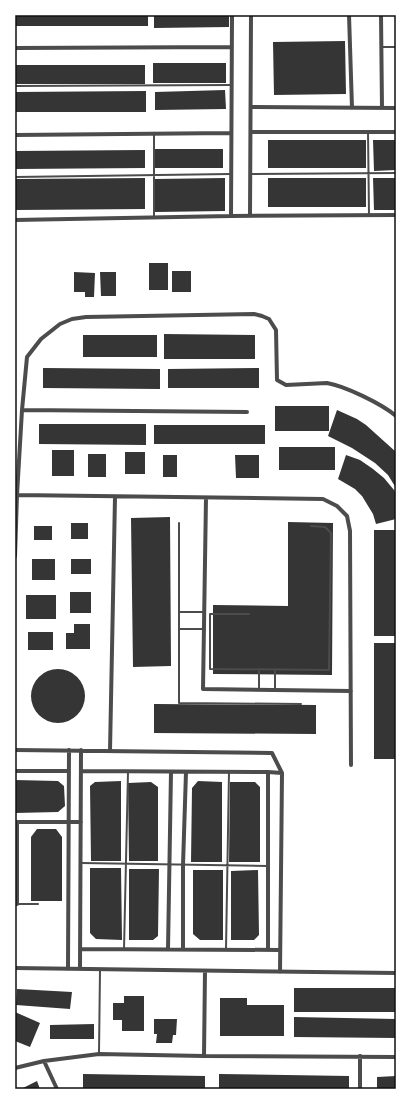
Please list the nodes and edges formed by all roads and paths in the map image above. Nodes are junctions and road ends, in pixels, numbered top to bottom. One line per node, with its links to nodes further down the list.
1 (232, 15): 7 (street)
2 (251, 15): 11 (street)
3 (349, 15): 12 (street)
4 (382, 15): 5 (street)
5 (382, 46): 6 (lane); 13 (street)
6 (396, 46)
7 (232, 47): 8 (street); 9 (street)
8 (15, 48)
9 (231, 85): 10 (lane); 18 (street)
10 (15, 86)
11 (251, 107): 12 (street); 15 (street)
12 (352, 108): 13 (street)
13 (382, 108): 14 (street)
14 (396, 108)
15 (251, 132): 16 (street); 22 (street)
16 (368, 132): 17 (street); 23 (lane)
17 (396, 132)
18 (231, 133): 19 (street); 21 (street)
19 (154, 134): 20 (street); 25 (lane)
20 (15, 135)
21 (231, 174): 25 (lane); 29 (street)
22 (250, 174): 23 (lane); 30 (street)
23 (369, 174): 24 (lane); 27 (lane)
24 (396, 174)
25 (154, 175): 26 (lane); 31 (lane)
26 (15, 177)
27 (368, 215): 28 (street); 30 (street)
28 (396, 215)
29 (231, 216): 30 (street); 31 (street)
30 (250, 216)
31 (154, 217): 32 (street)
32 (15, 220)
33 (22, 410): 34 (street); 35 (street); 36 (street)
34 (247, 412)
35 (396, 416)
36 (17, 495): 37 (street); 41 (street)
37 (115, 497): 38 (street); 56 (street)
38 (206, 498): 43 (street); 51 (street)
39 (179, 523): 42 (lane)
40 (311, 526): 48 (lane)
41 (15, 556)
42 (179, 612): 43 (lane); 45 (lane)
43 (204, 612): 46 (street)
44 (249, 614): 47 (lane)
45 (179, 629): 46 (lane); 52 (lane)
46 (204, 629): 49 (street)
47 (259, 670): 48 (lane); 49 (lane)
48 (274, 670): 50 (lane)
49 (259, 690): 50 (street)
50 (274, 690): 51 (street)
51 (351, 691): 57 (street)
52 (301, 704)
53 (15, 750): 54 (street)
54 (69, 750): 55 (street); 59 (street)
55 (82, 750): 56 (street); 60 (street)
56 (110, 751): 66 (street)
57 (351, 765)
58 (15, 771): 59 (street)
59 (68, 771): 68 (street)
60 (82, 771): 61 (street); 69 (street)
61 (128, 771): 62 (street); 71 (lane)
62 (171, 772): 63 (street); 72 (street)
63 (186, 772): 64 (street); 73 (street)
64 (229, 772): 65 (street); 74 (lane)
65 (268, 772): 66 (street); 75 (street)
66 (282, 774): 84 (street)
67 (16, 822): 68 (street); 76 (street)
68 (68, 822): 69 (street); 86 (street)
69 (81, 822): 70 (street)
70 (80, 863): 71 (lane); 78 (street)
71 (126, 864): 72 (lane); 79 (lane)
72 (170, 864): 73 (lane); 80 (street)
73 (183, 864): 74 (lane); 81 (street)
74 (227, 865): 75 (lane); 82 (lane)
75 (268, 866): 83 (street)
76 (16, 904): 77 (lane)
77 (38, 904)
78 (80, 949): 79 (street); 87 (street)
79 (124, 949): 80 (street)
80 (168, 949): 81 (street)
81 (183, 949): 82 (street)
82 (226, 949): 83 (street)
83 (268, 950): 84 (street)
84 (280, 950): 90 (street)
85 (15, 968): 86 (street)
86 (68, 969): 87 (street)
87 (80, 969): 88 (street)
88 (100, 970): 89 (street); 92 (lane)
89 (205, 971): 90 (street); 93 (street)
90 (280, 972): 91 (street)
91 (396, 973)
92 (99, 1054): 93 (street); 96 (street)
93 (204, 1056): 94 (street)
94 (360, 1056): 95 (street); 99 (street)
95 (396, 1057)
96 (44, 1061): 97 (street); 98 (street)
97 (15, 1068)
98 (57, 1089)
99 (360, 1089)

